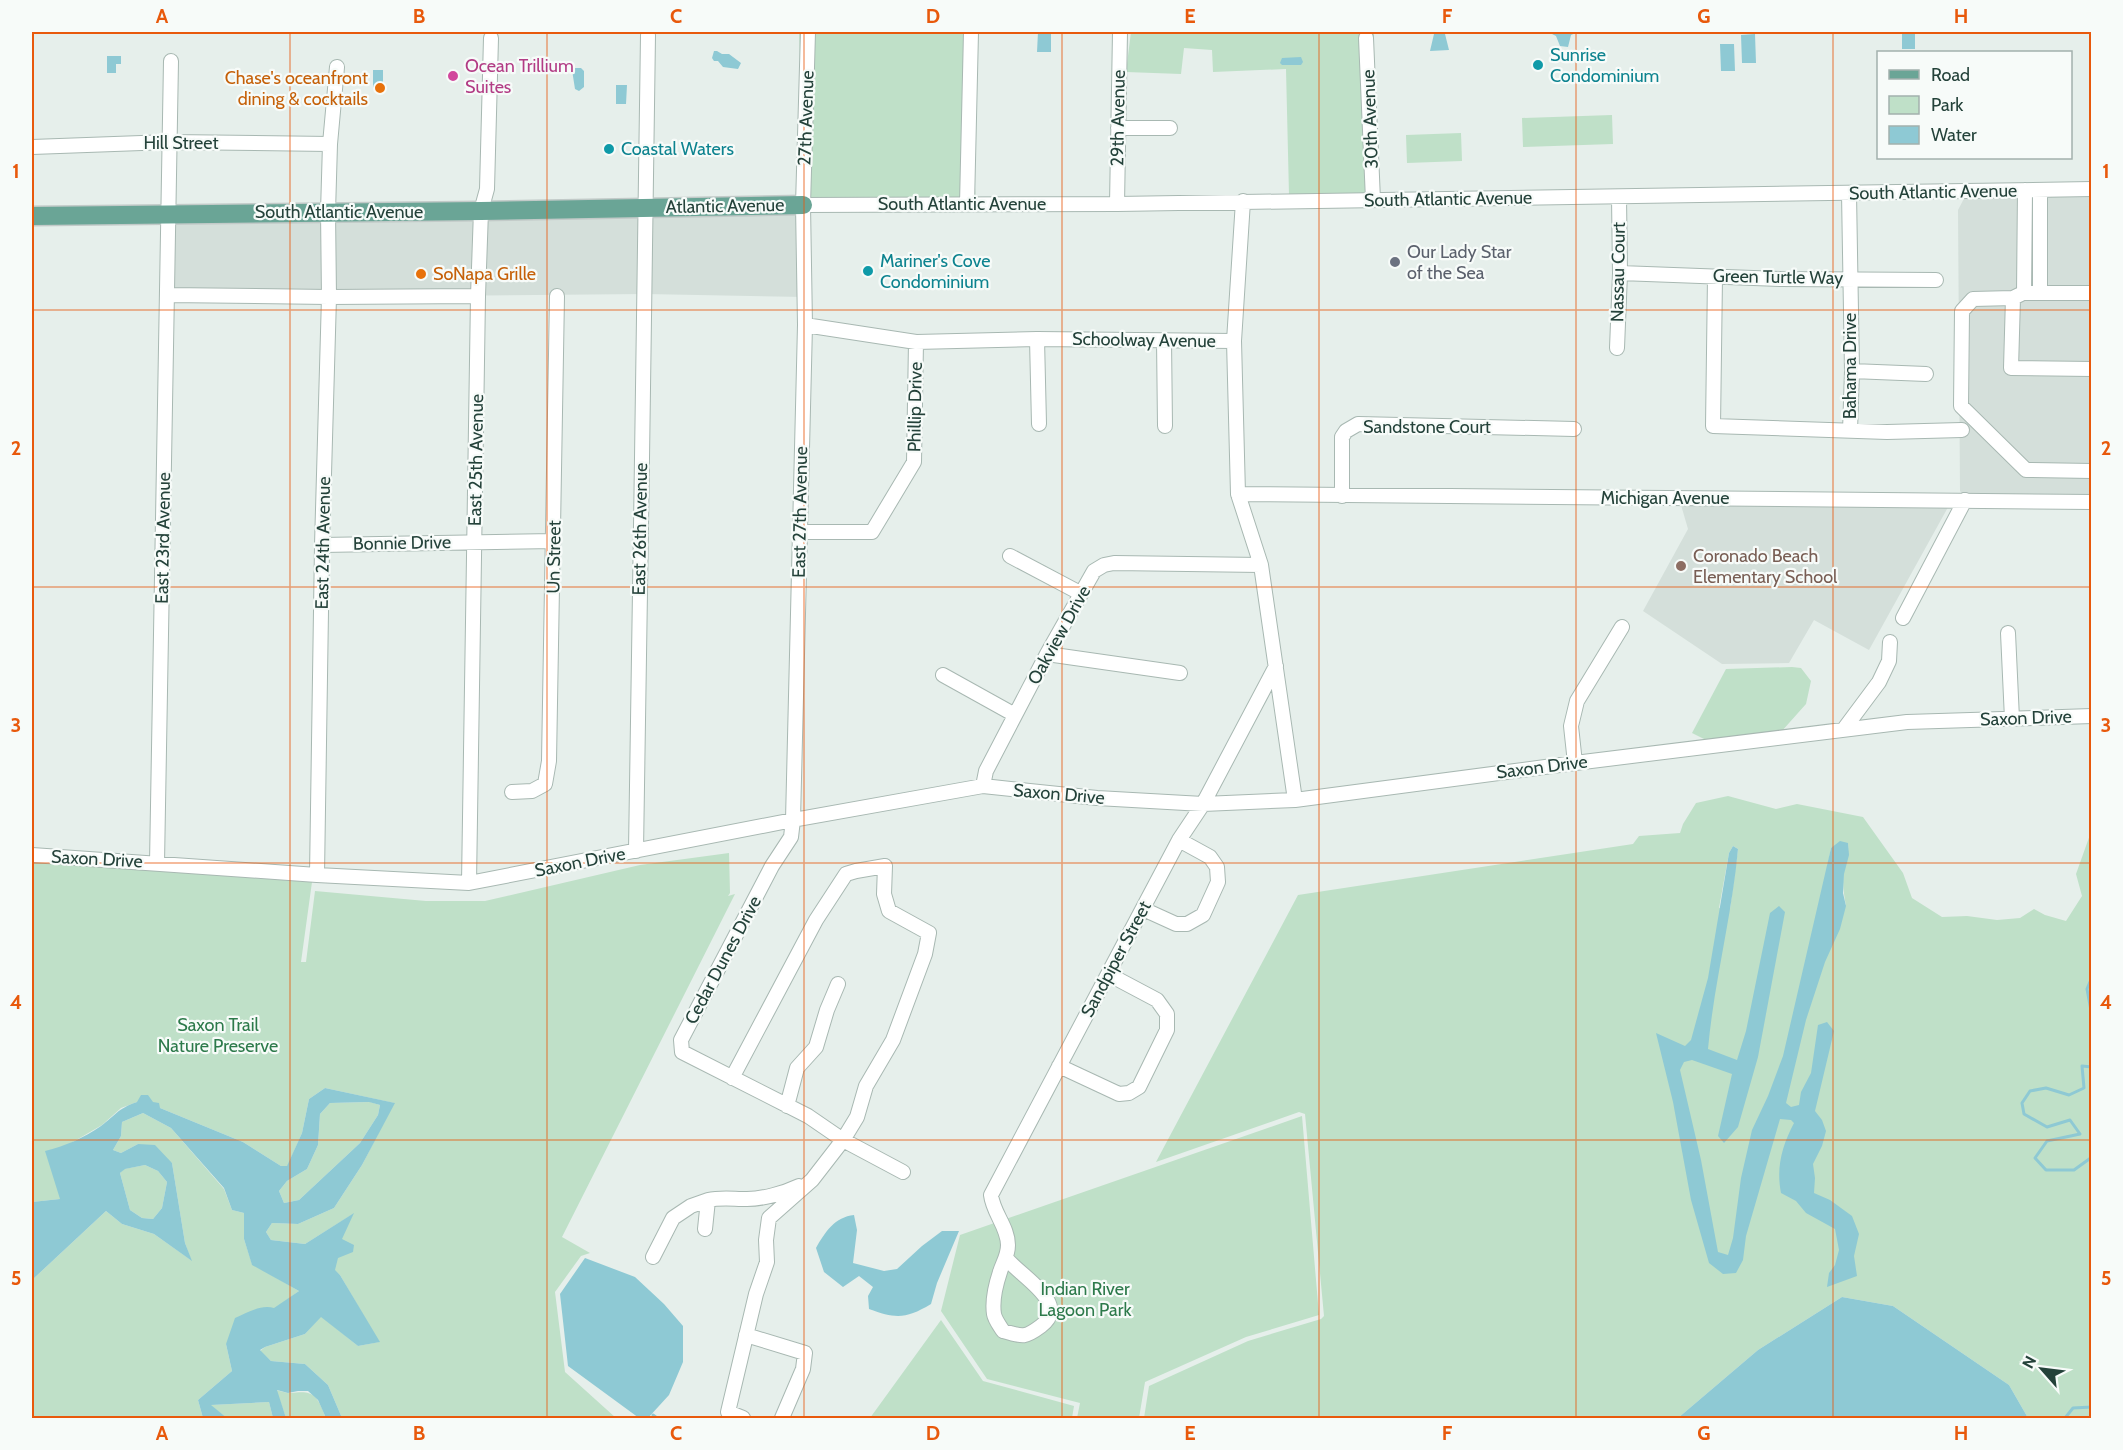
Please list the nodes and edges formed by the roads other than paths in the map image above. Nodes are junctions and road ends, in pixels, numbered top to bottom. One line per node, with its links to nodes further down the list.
1 (808, 32): 23 (street, 27th Avenue)
2 (971, 32): 21 (street)
3 (1120, 32): 9 (street, 29th Avenue)
4 (648, 35): 24 (street, East 26th Avenue)
5 (491, 38): 26 (street, East 25th Avenue)
6 (1366, 38): 19 (street, 30th Avenue)
7 (171, 61): 11 (street, East 23rd Avenue)
8 (337, 67): 12 (street, East 24th Avenue)
9 (1118, 128): 10 (street); 22 (street, 29th Avenue)
10 (1170, 128)
11 (169, 142): 12 (street, Hill Street); 13 (street, Hill Street); 27 (street, East 23rd Avenue)
12 (330, 144): 25 (street, East 24th Avenue)
13 (32, 147)
14 (2091, 189): 16 (street, South Atlantic Avenue)
15 (2025, 190): 16 (street, South Atlantic Avenue); 17 (street, South Atlantic Avenue); 38 (street)
16 (2040, 190): 33 (street)
17 (1849, 193): 18 (street, South Atlantic Avenue); 31 (street, Bahama Drive)
18 (1619, 196): 19 (street, South Atlantic Avenue); 29 (street, Nassau Court)
19 (1372, 200): 20 (street, South Atlantic Avenue)
20 (1243, 201): 22 (street, South Atlantic Avenue); 43 (street)
21 (967, 204): 22 (street, South Atlantic Avenue); 23 (street, South Atlantic Avenue)
22 (1117, 204)
23 (804, 205): 24 (main road, Atlantic Avenue); 40 (street, East 27th Avenue)
24 (646, 207): 26 (main road, South Atlantic Avenue); 85 (street, East 26th Avenue)
25 (328, 212): 26 (main road, South Atlantic Avenue); 27 (main road, South Atlantic Avenue); 39 (street, East 24th Avenue)
26 (481, 212): 36 (street, East 25th Avenue)
27 (168, 214): 28 (main road, South Atlantic Avenue); 35 (street, East 23rd Avenue)
28 (32, 216)
29 (1620, 273): 30 (street, Green Turtle Way); 45 (street, Nassau Court)
30 (1714, 277): 31 (street, Green Turtle Way); 53 (street)
31 (1850, 278): 32 (street, Green Turtle Way); 47 (street, Bahama Drive)
32 (1936, 280)
33 (2040, 293): 34 (street); 38 (street)
34 (2091, 293)
35 (167, 295): 39 (street); 87 (street, East 23rd Avenue)
36 (478, 296): 39 (street); 61 (street, East 25th Avenue)
37 (557, 296): 60 (street, Un Street)
38 (2018, 296): 46 (street); 54 (street)
39 (329, 297): 62 (street, East 24th Avenue)
40 (805, 325): 44 (street, Schoolway Avenue); 59 (street, East 27th Avenue)
41 (1037, 339): 42 (street, Schoolway Avenue); 44 (street, Schoolway Avenue); 49 (street)
42 (1164, 340): 43 (street, Schoolway Avenue); 50 (street)
43 (1234, 340): 55 (street, Schoolway Avenue)
44 (916, 342): 59 (street, Phillip Drive)
45 (1617, 348)
46 (2091, 369)
47 (1852, 371): 48 (street); 53 (street, Bahama Drive)
48 (1926, 374)
49 (1039, 424)
50 (1165, 426)
51 (1574, 429): 56 (street, Sandstone Court)
52 (1962, 430): 53 (street)
53 (1850, 431)
54 (2091, 471)
55 (1238, 494): 56 (street, Michigan Avenue); 64 (street, Schoolway Avenue)
56 (1342, 496): 57 (street, Michigan Avenue)
57 (1965, 500): 58 (street, Michigan Avenue); 66 (street)
58 (2091, 502)
59 (800, 532): 83 (street, East 27th Avenue)
60 (554, 541): 61 (street, Bonnie Drive); 80 (street, Un Street)
61 (475, 542): 62 (street, Bonnie Drive); 89 (street, East 25th Avenue)
62 (322, 545): 88 (street, East 24th Avenue)
63 (1010, 556): 65 (street)
64 (1261, 565): 65 (street, Oakview Drive); 71 (street, Schoolway Avenue)
65 (1080, 593): 70 (street, Oakview Drive)
66 (1903, 618)
67 (1622, 627): 78 (street)
68 (2008, 633): 76 (street)
69 (1890, 642): 77 (street)
70 (1047, 654): 72 (street); 74 (street, Oakview Drive)
71 (1276, 666): 81 (street, Schoolway Avenue); 82 (street, Sandpiper Street)
72 (1179, 673)
73 (943, 675): 74 (street)
74 (1015, 715): 79 (street, Oakview Drive)
75 (2091, 716): 76 (street, Saxon Drive)
76 (2012, 718): 77 (street, Saxon Drive)
77 (1844, 729): 78 (street, Saxon Drive)
78 (1575, 763): 81 (street, Saxon Drive)
79 (983, 786): 82 (street, Saxon Drive); 83 (street, Saxon Drive)
80 (512, 792)
81 (1295, 800): 82 (street, Saxon Drive)
82 (1203, 804): 84 (street, Sandpiper Street)
83 (793, 820): 85 (street, Saxon Drive); 94 (street, Cedar Dunes Drive)
84 (1179, 840): 90 (street, Sandpiper Street); 90 (street)
85 (636, 851): 89 (street, Saxon Drive)
86 (32, 855): 87 (street, Saxon Drive)
87 (157, 863): 88 (street, Saxon Drive)
88 (317, 875): 89 (street, Saxon Drive)
89 (469, 883)
90 (1143, 909): 91 (street, Sandpiper Street)
91 (1108, 974): 93 (street, Sandpiper Street); 93 (street)
92 (838, 984): 95 (street)
93 (1059, 1066): 102 (street, Sandpiper Street)
94 (732, 1078): 95 (street, Cedar Dunes Drive); 96 (street)
95 (787, 1106): 96 (street, Cedar Dunes Drive)
96 (843, 1140): 97 (street, Cedar Dunes Drive); 98 (street)
97 (903, 1172)
98 (812, 1180): 99 (street); 103 (street)
99 (708, 1200): 100 (street); 101 (street)
100 (705, 1229)
101 (653, 1257)
102 (1006, 1259): 102 (street, Sandpiper Street)
103 (746, 1335): 104 (street); 105 (street)
104 (743, 1419)
105 (782, 1419)

